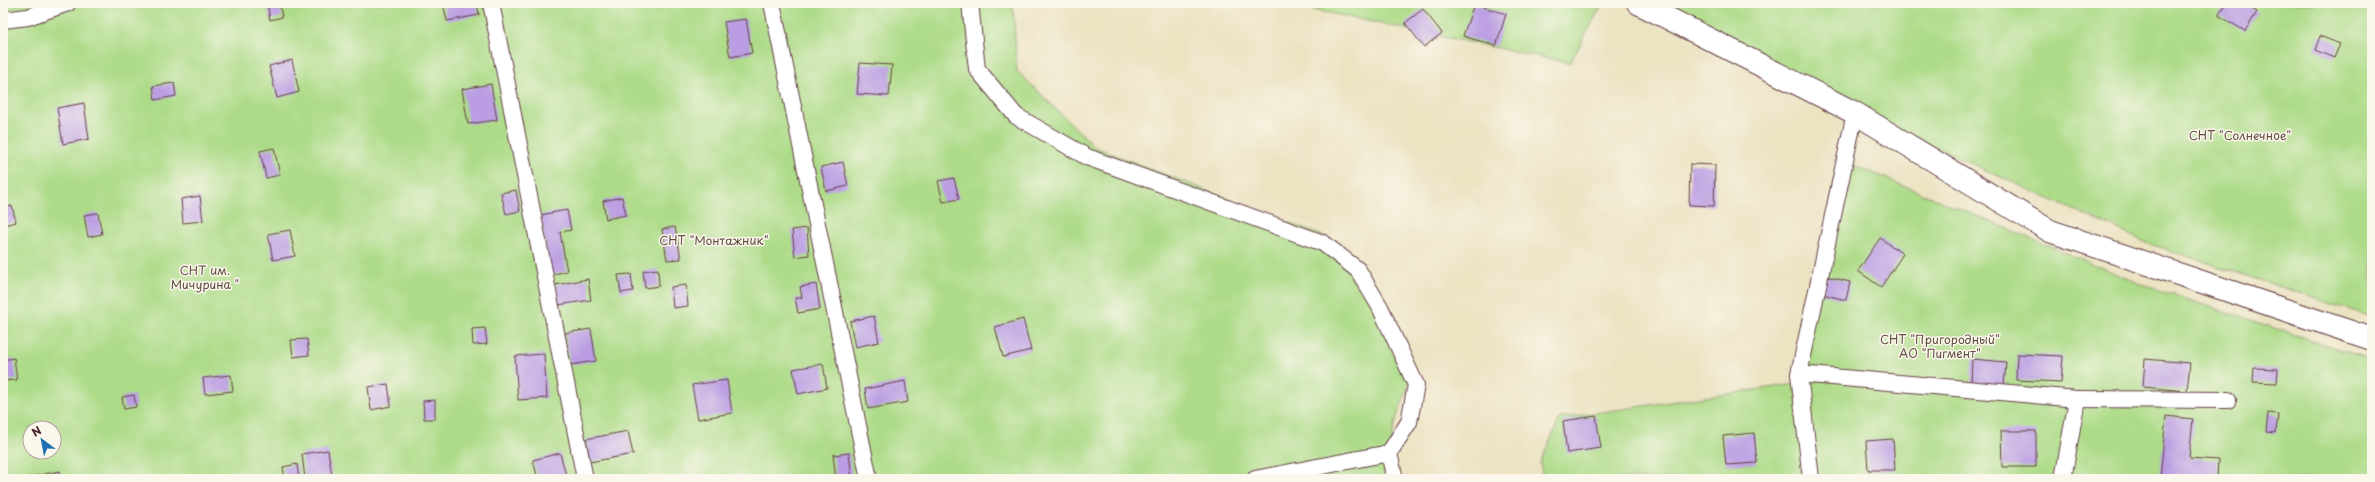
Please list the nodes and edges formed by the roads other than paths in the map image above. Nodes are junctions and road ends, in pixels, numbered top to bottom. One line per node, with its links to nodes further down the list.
1 (68, 3): 6 (lane)
2 (491, 3): 13 (lane)
3 (772, 3): 14 (lane)
4 (970, 3): 12 (lane)
5 (1638, 3): 7 (street)
6 (3, 20)
7 (1855, 113): 8 (street); 9 (lane)
8 (2372, 338)
9 (1800, 374): 10 (lane); 17 (lane)
10 (2077, 398): 11 (lane); 18 (lane)
11 (2228, 400)
12 (1389, 453): 15 (lane); 16 (lane)
13 (585, 479)
14 (869, 479)
15 (1255, 479)
16 (1395, 479)
17 (1811, 479)
18 (2063, 479)

